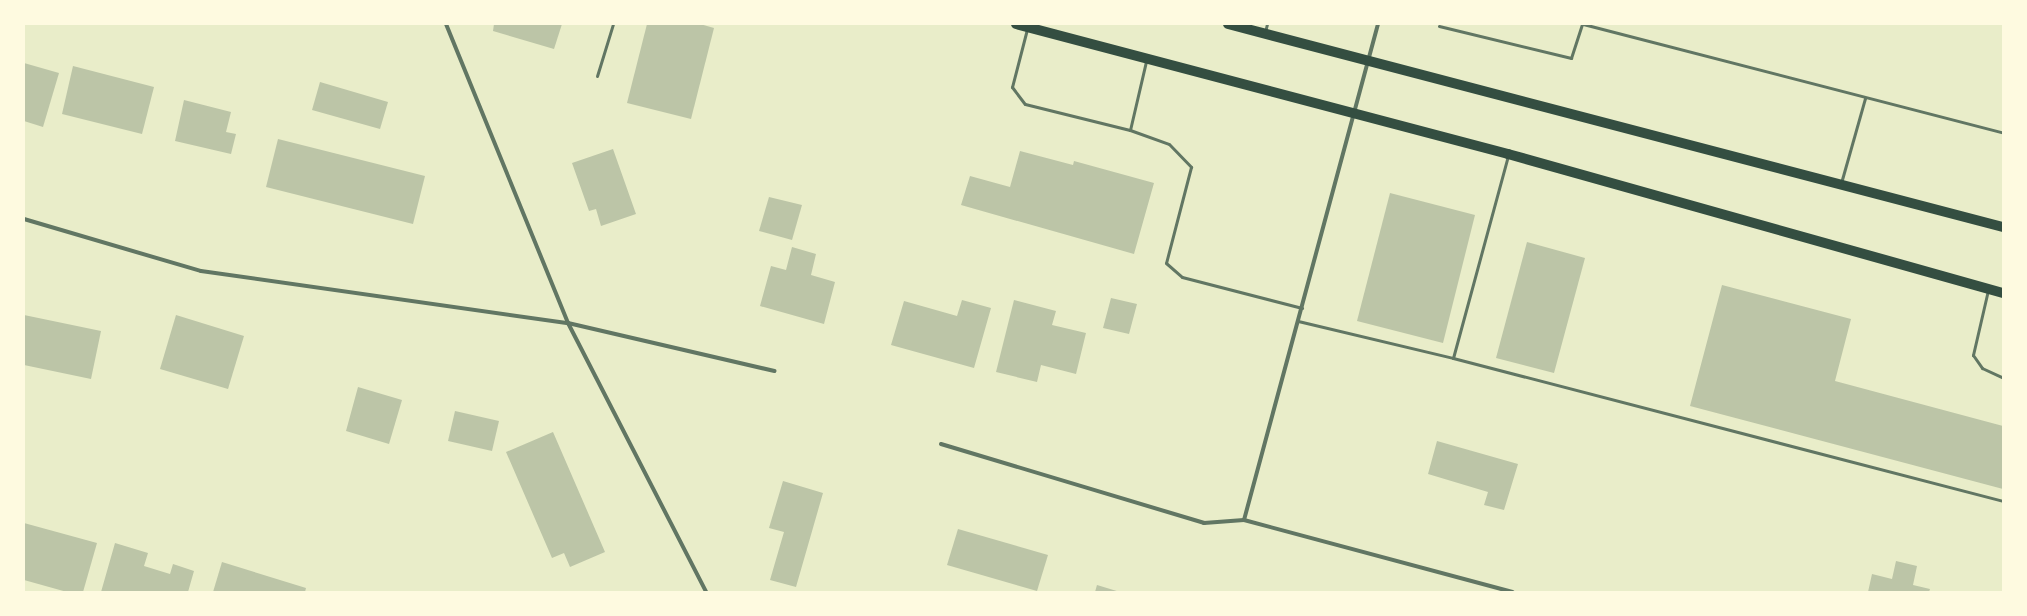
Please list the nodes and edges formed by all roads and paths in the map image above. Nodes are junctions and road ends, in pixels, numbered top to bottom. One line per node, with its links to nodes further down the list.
1 (446, 24): 25 (street)
2 (612, 24): 12 (lane)
3 (1016, 24): 8 (main road)
4 (1228, 24): 9 (main road)
5 (1378, 24): 11 (street)
6 (1582, 24): 7 (lane); 13 (lane)
7 (1439, 26)
8 (1028, 27): 10 (main road); 15 (lane)
9 (1266, 29): 11 (main road)
10 (1146, 59): 14 (main road); 15 (lane)
11 (1368, 61): 14 (street); 18 (main road)
12 (597, 76)
13 (1865, 98): 16 (lane); 18 (lane)
14 (1354, 115): 17 (main road); 23 (street)
15 (1130, 130): 23 (lane)
16 (2003, 133)
17 (1508, 154): 21 (main road); 26 (lane)
18 (1841, 184): 20 (main road)
19 (24, 219): 25 (street)
20 (2003, 226)
21 (1988, 289): 22 (main road); 28 (lane)
22 (2003, 293)
23 (1302, 308): 24 (street)
24 (1298, 321): 26 (lane); 31 (street)
25 (568, 324): 27 (street); 32 (street)
26 (1453, 358): 30 (lane)
27 (774, 371)
28 (2003, 378)
29 (941, 444): 31 (street)
30 (2003, 501)
31 (1244, 520): 33 (street)
32 (706, 592)
33 (1514, 592)

